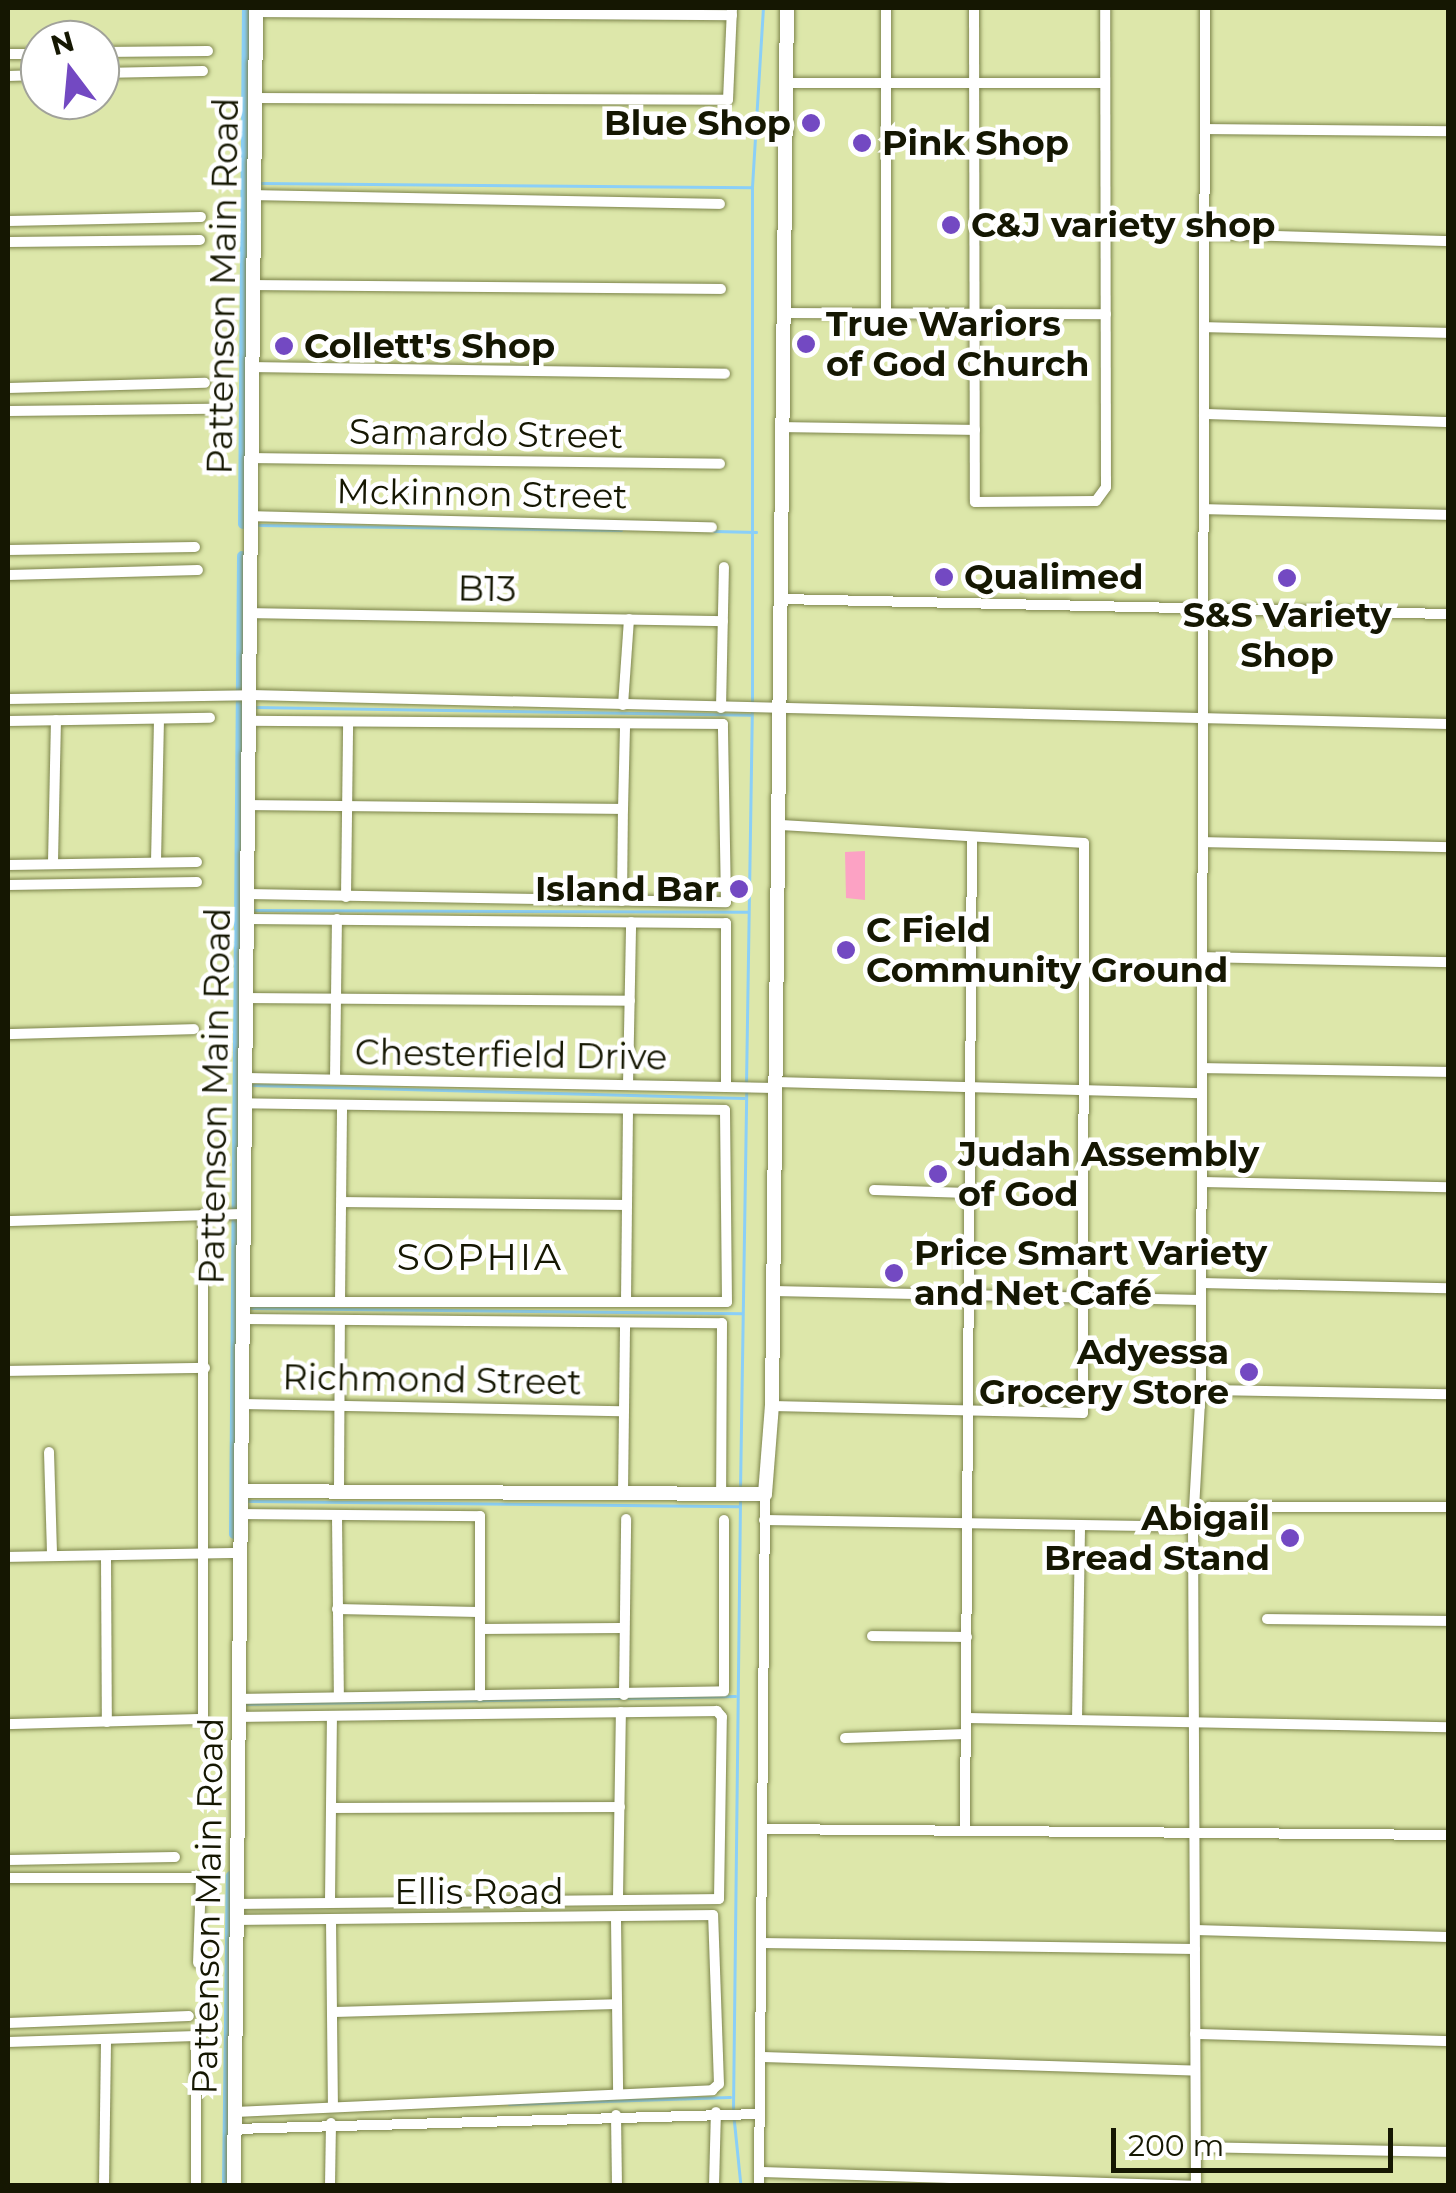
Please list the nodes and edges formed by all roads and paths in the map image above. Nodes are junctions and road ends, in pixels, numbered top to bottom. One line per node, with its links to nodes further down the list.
1 (787, 8): 12 (street)
2 (886, 8): 13 (street)
3 (974, 8): 14 (street)
4 (1105, 8): 15 (street)
5 (1205, 8): 17 (street)
6 (256, 10): 7 (street); 16 (street, Pattenson Main Road)
7 (732, 11): 16 (street)
8 (208, 50): 9 (street)
9 (120, 52)
10 (203, 71): 11 (street)
11 (120, 73)
12 (786, 83): 13 (street); 29 (street)
13 (886, 83): 14 (street); 30 (street)
14 (974, 83): 15 (street); 31 (street)
15 (1106, 83): 32 (street)
16 (255, 98): 19 (street, Pattenson Main Road)
17 (1205, 129): 18 (street); 23 (street)
18 (1448, 131)
19 (254, 195): 20 (street); 27 (street, Pattenson Main Road)
20 (720, 204)
21 (202, 218): 22 (street)
22 (8, 220)
23 (1205, 234): 25 (street); 33 (street)
24 (200, 240): 26 (street)
25 (1448, 241)
26 (8, 242)
27 (254, 284): 28 (street); 35 (street, Pattenson Main Road)
28 (720, 289)
29 (784, 313): 30 (street); 43 (street)
30 (886, 314): 31 (street)
31 (975, 314): 32 (street); 44 (street)
32 (1106, 314): 44 (street)
33 (1204, 327): 34 (street); 41 (street)
34 (1448, 333)
35 (253, 367): 36 (street); 45 (street, Pattenson Main Road)
36 (725, 374)
37 (206, 384): 38 (street)
38 (8, 388)
39 (212, 409): 40 (street)
40 (8, 410)
41 (1204, 414): 42 (street); 47 (street)
42 (1448, 422)
43 (782, 427): 44 (street); 56 (street)
44 (975, 430)
45 (252, 458): 46 (street, Samardo Street); 49 (street, Pattenson Main Road)
46 (720, 464)
47 (1204, 509): 48 (street); 57 (street)
48 (1448, 514)
49 (251, 516): 50 (street, Mckinnon Street); 58 (street, Pattenson Main Road)
50 (712, 527)
51 (195, 547): 52 (street)
52 (8, 550)
53 (724, 567): 61 (street)
54 (198, 570): 55 (street)
55 (8, 575)
56 (782, 599): 57 (street); 66 (street)
57 (1204, 609): 59 (street); 70 (street)
58 (250, 613): 60 (street, B13); 62 (street, Pattenson Main Road)
59 (1448, 614)
60 (630, 619): 61 (street, B13); 64 (street)
61 (723, 621): 65 (street)
62 (247, 696): 63 (street); 64 (street); 68 (street, Pattenson Main Road)
63 (8, 698)
64 (623, 705): 65 (street)
65 (721, 708): 66 (street)
66 (780, 710): 70 (street); 79 (street)
67 (210, 718): 69 (street)
68 (249, 718): 73 (street); 76 (street, Pattenson Main Road)
69 (158, 719): 71 (street); 84 (street)
70 (1203, 719): 75 (street); 81 (street)
71 (56, 720): 72 (street); 83 (street)
72 (8, 721)
73 (348, 722): 74 (street); 77 (street)
74 (624, 724): 78 (street); 91 (street)
75 (1448, 724)
76 (248, 805): 77 (street); 89 (street, Pattenson Main Road)
77 (348, 806): 78 (street); 90 (street)
78 (623, 808): 91 (street)
79 (778, 825): 80 (street); 107 (street)
80 (972, 838): 109 (street); 110 (street)
81 (1203, 842): 82 (street); 95 (street)
82 (1448, 847)
83 (53, 862): 84 (street); 86 (street)
84 (156, 862): 85 (street)
85 (196, 862)
86 (8, 865)
87 (197, 882): 88 (street)
88 (8, 885)
89 (247, 896): 90 (street); 92 (street, Pattenson Main Road)
90 (346, 897): 91 (street)
91 (622, 900)
92 (247, 917): 93 (street); 97 (street, Pattenson Main Road)
93 (337, 919): 94 (street); 98 (street)
94 (631, 922): 99 (street); 108 (street)
95 (1202, 957): 96 (street); 102 (street)
96 (1448, 962)
97 (246, 998): 98 (street); 104 (street, Pattenson Main Road)
98 (336, 999): 99 (street); 105 (street)
99 (630, 1001): 106 (street)
100 (194, 1029): 101 (street)
101 (8, 1034)
102 (1202, 1068): 103 (street); 111 (street)
103 (1448, 1072)
104 (246, 1078): 105 (street, Chesterfield Drive); 112 (street, Pattenson Main Road)
105 (336, 1079): 106 (street, Chesterfield Drive)
106 (628, 1085): 108 (street, Chesterfield Drive)
107 (776, 1085): 108 (street, Chesterfield Drive); 109 (street, Chesterfield Drive); 126 (street)
108 (726, 1087)
109 (972, 1088): 110 (street, Chesterfield Drive); 118 (street)
110 (1084, 1091): 111 (street, Chesterfield Drive); 128 (street)
111 (1202, 1093): 115 (street)
112 (245, 1103): 113 (street, Chesterfield Drive); 122 (street, Pattenson Main Road)
113 (342, 1105): 114 (street, Chesterfield Drive); 119 (street)
114 (628, 1110): 120 (street); 130 (street, Chesterfield Drive)
115 (1202, 1182): 116 (street); 124 (street)
116 (1448, 1187)
117 (874, 1190): 118 (street)
118 (968, 1193): 127 (street)
119 (344, 1202): 120 (street); 132 (street)
120 (626, 1205): 130 (street)
121 (202, 1214): 122 (street); 123 (street); 136 (street)
122 (242, 1214): 131 (street, Pattenson Main Road)
123 (8, 1221)
124 (1201, 1283): 125 (street); 129 (street)
125 (1448, 1288)
126 (773, 1291): 127 (street); 142 (street)
127 (966, 1295): 128 (street); 144 (street)
128 (1084, 1297): 129 (street); 144 (street)
129 (1201, 1300): 138 (street)
130 (626, 1301): 132 (street)
131 (243, 1302): 132 (street); 133 (street, Pattenson Main Road)
132 (340, 1302)
133 (243, 1319): 134 (street); 140 (street, Pattenson Main Road)
134 (340, 1321): 135 (street); 141 (street)
135 (624, 1323): 143 (street); 150 (street)
136 (205, 1368): 137 (street); 161 (street)
137 (8, 1371)
138 (1201, 1382): 139 (street); 159 (street)
139 (1448, 1394)
140 (242, 1404): 141 (street, Richmond Street); 146 (street, Pattenson Main Road)
141 (340, 1406): 143 (street, Richmond Street); 147 (street)
142 (772, 1406): 144 (street); 149 (street)
143 (622, 1411): 148 (street)
144 (967, 1414): 158 (street)
145 (48, 1452): 162 (street)
146 (241, 1490): 147 (street); 152 (street, Pattenson Main Road)
147 (338, 1491): 148 (street)
148 (622, 1494): 150 (street)
149 (765, 1494): 150 (street); 156 (street)
150 (723, 1495)
151 (1448, 1507): 159 (street)
152 (241, 1514): 153 (street); 160 (street, Pattenson Main Road)
153 (337, 1516): 165 (street); 166 (street)
154 (626, 1519): 169 (street)
155 (724, 1520): 173 (street)
156 (764, 1520): 158 (street); 189 (street)
157 (1080, 1526): 158 (street); 159 (street); 180 (street)
158 (967, 1527): 172 (street)
159 (1193, 1527): 182 (street)
160 (235, 1553): 161 (street); 176 (street, Pattenson Main Road)
161 (204, 1554): 163 (street); 181 (street)
162 (52, 1556): 163 (street); 164 (street)
163 (106, 1556): 181 (street)
164 (8, 1557)
165 (337, 1609): 166 (street); 175 (street)
166 (478, 1612): 170 (street)
167 (1267, 1618): 168 (street)
168 (1448, 1621)
169 (622, 1628): 170 (street); 173 (street)
170 (480, 1629): 174 (street)
171 (872, 1636): 172 (street)
172 (966, 1636): 179 (street)
173 (624, 1695): 174 (street)
174 (480, 1696): 175 (street)
175 (339, 1697): 176 (street)
176 (239, 1706): 178 (street); 200 (street, Pattenson Main Road)
177 (622, 1712): 178 (street); 187 (street); 198 (street)
178 (332, 1716): 188 (street)
179 (967, 1718): 180 (street); 185 (street)
180 (1078, 1720): 182 (street)
181 (107, 1722): 183 (street)
182 (1195, 1722): 184 (street); 191 (street)
183 (8, 1724)
184 (1448, 1727)
185 (966, 1734): 186 (street); 190 (street)
186 (845, 1738)
187 (620, 1807): 188 (street); 198 (street)
188 (332, 1808): 199 (street)
189 (762, 1829): 190 (street); 206 (street)
190 (965, 1831): 191 (street)
191 (1195, 1832): 192 (street); 204 (street)
192 (1448, 1835)
193 (174, 1857): 194 (street)
194 (87, 1858): 195 (street); 196 (street)
195 (8, 1860)
196 (88, 1876): 197 (street); 208 (street)
197 (8, 1878)
198 (618, 1897): 199 (street)
199 (330, 1902): 200 (street)
200 (237, 1904): 202 (street, Pattenson Main Road)
201 (616, 1919): 203 (street, Ellis Road); 209 (street); 219 (street, Ellis Road)
202 (237, 1920): 203 (street, Ellis Road); 221 (street, Pattenson Main Road)
203 (331, 1920): 210 (street)
204 (1195, 1930): 205 (street); 207 (street)
205 (1448, 1937)
206 (761, 1944): 207 (street); 217 (street)
207 (1195, 1949): 213 (street)
208 (198, 1963)
209 (616, 2004): 210 (street); 219 (street)
210 (334, 2012): 220 (street)
211 (189, 2016): 212 (street)
212 (8, 2023)
213 (1195, 2034): 215 (street); 218 (street)
214 (106, 2039): 216 (street); 230 (street); 231 (street)
215 (1448, 2041)
216 (8, 2042)
217 (760, 2057): 218 (street); 223 (street)
218 (1195, 2071): 227 (street)
219 (618, 2092): 220 (street)
220 (334, 2106): 221 (street)
221 (235, 2112): 226 (street, Pattenson Main Road)
222 (720, 2112): 223 (street); 224 (street); 235 (street)
223 (757, 2113): 229 (street)
224 (616, 2115): 225 (street); 234 (street)
225 (331, 2123): 226 (street); 233 (street)
226 (235, 2129): 232 (street, Pattenson Main Road)
227 (1196, 2148): 228 (street); 229 (street)
228 (1448, 2152)
229 (759, 2172): 236 (street)
230 (104, 2186)
231 (196, 2186)
232 (234, 2186)
233 (330, 2186)
234 (616, 2186)
235 (714, 2186)
236 (759, 2186)

